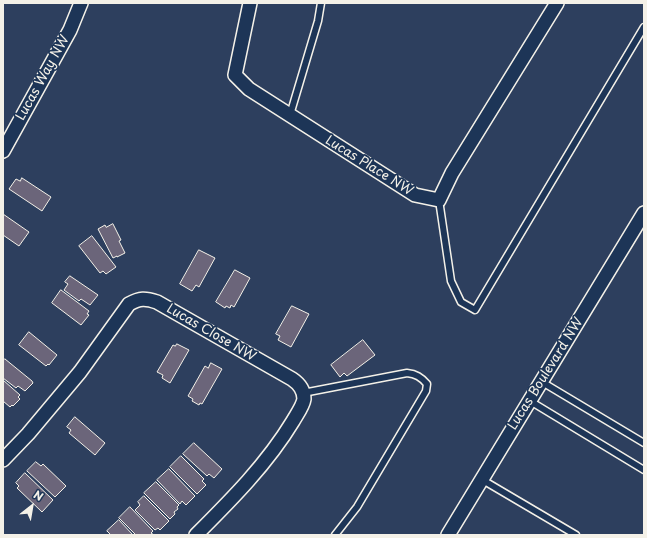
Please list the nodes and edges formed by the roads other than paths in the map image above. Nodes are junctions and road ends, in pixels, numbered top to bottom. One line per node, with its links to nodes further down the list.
1 (80, 3): 7 (street, Lucas Way NW)
2 (250, 3): 6 (street, Lucas Place NW)
3 (321, 3): 6 (lane)
4 (557, 3): 8 (street)
5 (644, 27): 8 (lane)
6 (290, 116): 8 (street, Lucas Place NW)
7 (3, 151)
8 (439, 200)
9 (644, 213): 10 (street, Lucas Boulevard NW)
10 (542, 382): 12 (street, Lucas Boulevard NW); 13 (lane)
11 (303, 393): 14 (street, Lucas Close NW); 18 (street); 19 (lane)
12 (530, 401): 15 (lane); 16 (street, Lucas Boulevard NW)
13 (644, 443)
14 (3, 460)
15 (644, 470)
16 (481, 479): 17 (lane); 20 (street, Lucas Boulevard NW)
17 (566, 529): 21 (lane); 22 (lane)
18 (196, 535)
19 (335, 535)
20 (448, 535)
21 (562, 535)
22 (576, 535)

